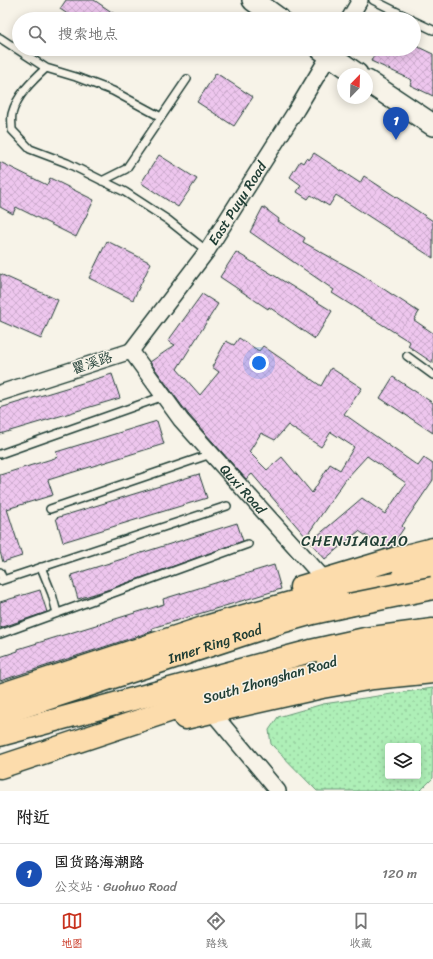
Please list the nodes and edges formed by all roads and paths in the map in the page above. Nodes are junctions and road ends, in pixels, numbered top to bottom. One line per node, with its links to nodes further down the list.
1 (253, 0): 4 (street)
2 (360, 0): 5 (street)
3 (373, 0): 6 (lane)
4 (269, 12)
5 (353, 12)
6 (397, 12)
7 (421, 24): 8 (lane)
8 (433, 30)
9 (0, 38): 10 (lane)
10 (12, 46)
11 (28, 56): 14 (lane)
12 (325, 56): 21 (street, East Puyu Road)
13 (334, 56): 15 (street)
14 (46, 68): 18 (lane); 20 (lane)
15 (349, 68)
16 (187, 78): 18 (lane)
17 (373, 85): 19 (street)
18 (161, 117): 20 (lane)
19 (433, 125)
20 (102, 181): 21 (lane)
21 (207, 251): 22 (street, East Puyu Road)
22 (131, 351): 25 (street, 瞿溪路); 26 (street, 瞿溪路)
23 (407, 356): 24 (lane)
24 (433, 375)
25 (0, 394)
26 (164, 396): 27 (lane); 28 (street, Quxi Road)
27 (0, 454)
28 (211, 454): 30 (lane); 37 (street, Quxi Road)
29 (227, 506): 34 (lane)
30 (50, 508)
31 (248, 544): 43 (lane)
32 (433, 549): 37 (main road)
33 (433, 566): 41 (main road)
34 (41, 567): 38 (lane); 43 (lane)
35 (0, 572): 38 (lane)
36 (433, 578): 41 (main road)
37 (325, 580): 46 (main road)
38 (2, 581)
39 (433, 588): 42 (main road, Inner Ring Road, bridge)
40 (433, 597): 42 (main road, bridge)
41 (308, 598): 46 (main road)
42 (349, 605): 54 (main road, Inner Ring Road)
43 (57, 613): 47 (lane)
44 (433, 620): 48 (main road)
45 (433, 630): 48 (main road)
46 (190, 632): 52 (main road)
47 (0, 634)
48 (365, 639): 55 (main road)
49 (433, 644): 53 (main road, South Zhongshan Road)
50 (433, 658): 53 (main road)
51 (433, 672): 53 (main road, South Zhongshan Road)
52 (0, 696)
53 (214, 703): 56 (main road, South Zhongshan Road); 57 (street)
54 (0, 714)
55 (0, 735)
56 (0, 767)
57 (278, 791)

